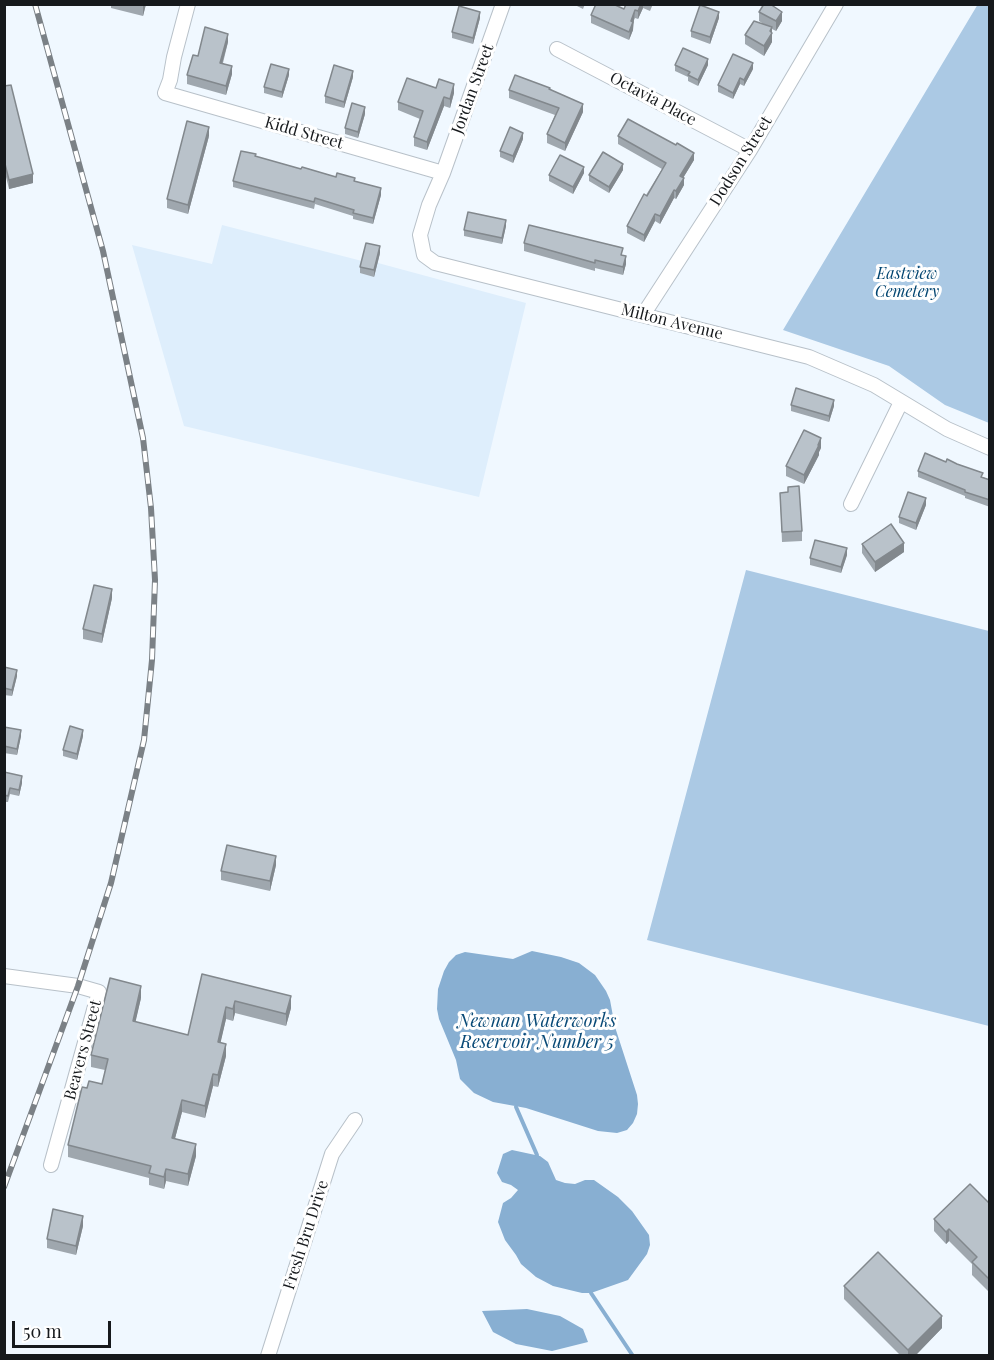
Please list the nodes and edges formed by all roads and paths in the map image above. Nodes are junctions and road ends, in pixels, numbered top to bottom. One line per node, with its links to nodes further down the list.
1 (188, 4): 6 (street, Kidd Street)
2 (503, 4): 6 (street, Jordan Street)
3 (836, 4): 5 (street, Dodson Street)
4 (557, 49): 5 (street, Octavia Place)
5 (750, 150): 7 (street, Dodson Street)
6 (443, 173): 7 (street, Milton Avenue)
7 (643, 315): 8 (street, Milton Avenue)
8 (901, 402): 9 (street, Milton Avenue); 10 (street)
9 (990, 448)
10 (851, 504)
11 (4, 976): 13 (street, Beavers Street)
12 (355, 1120): 14 (street, Fresh Bru Drive)
13 (51, 1165)
14 (268, 1356)

